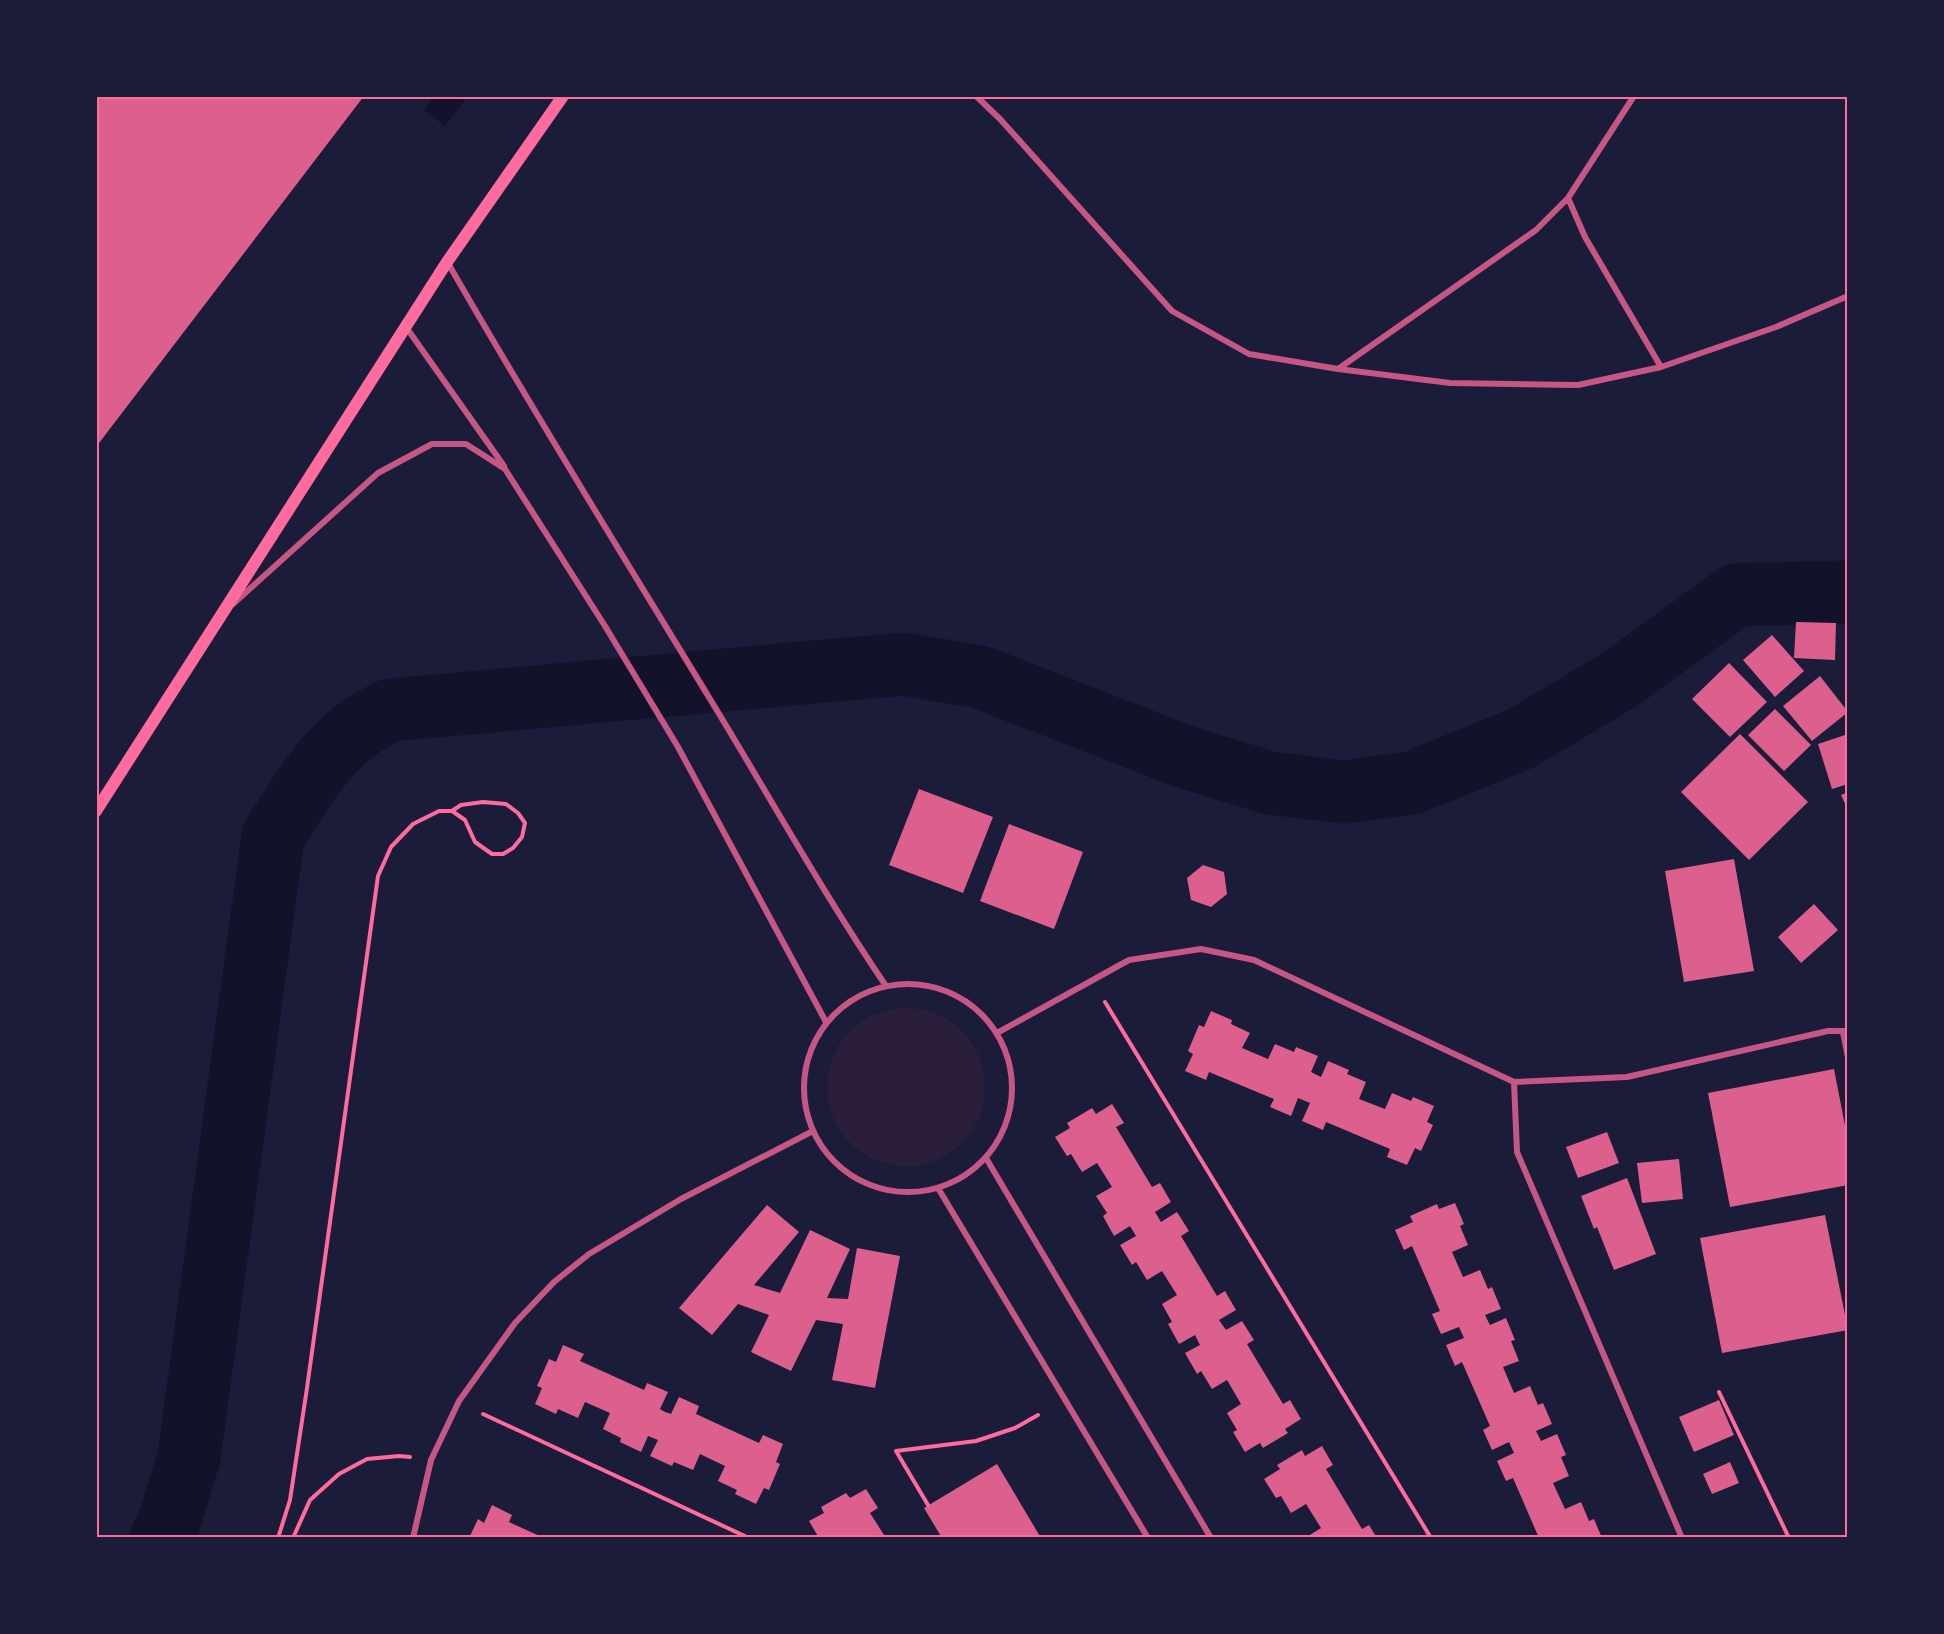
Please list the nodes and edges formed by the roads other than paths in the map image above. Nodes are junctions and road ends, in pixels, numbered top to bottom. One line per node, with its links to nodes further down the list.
1 (563, 96): 5 (main road)
2 (976, 96): 9 (street)
3 (1634, 96): 4 (street)
4 (1568, 198): 8 (street); 9 (street)
5 (447, 262): 7 (main road); 13 (street)
6 (1848, 296): 8 (street)
7 (406, 327): 10 (street); 11 (main road)
8 (1661, 367): 9 (street)
9 (1338, 369)
10 (505, 469): 11 (street); 14 (street)
11 (226, 610): 12 (main road)
12 (96, 811)
13 (886, 986): 14 (street); 16 (street)
14 (826, 1022): 19 (street)
15 (1845, 1031): 17 (lane); 18 (street)
16 (997, 1033): 18 (street); 20 (street)
17 (1848, 1061)
18 (1514, 1082): 25 (street)
19 (813, 1131): 21 (street); 22 (street)
20 (986, 1158): 21 (street); 24 (street)
21 (938, 1188): 23 (street)
22 (413, 1538)
23 (1148, 1538)
24 (1211, 1538)
25 (1682, 1538)

